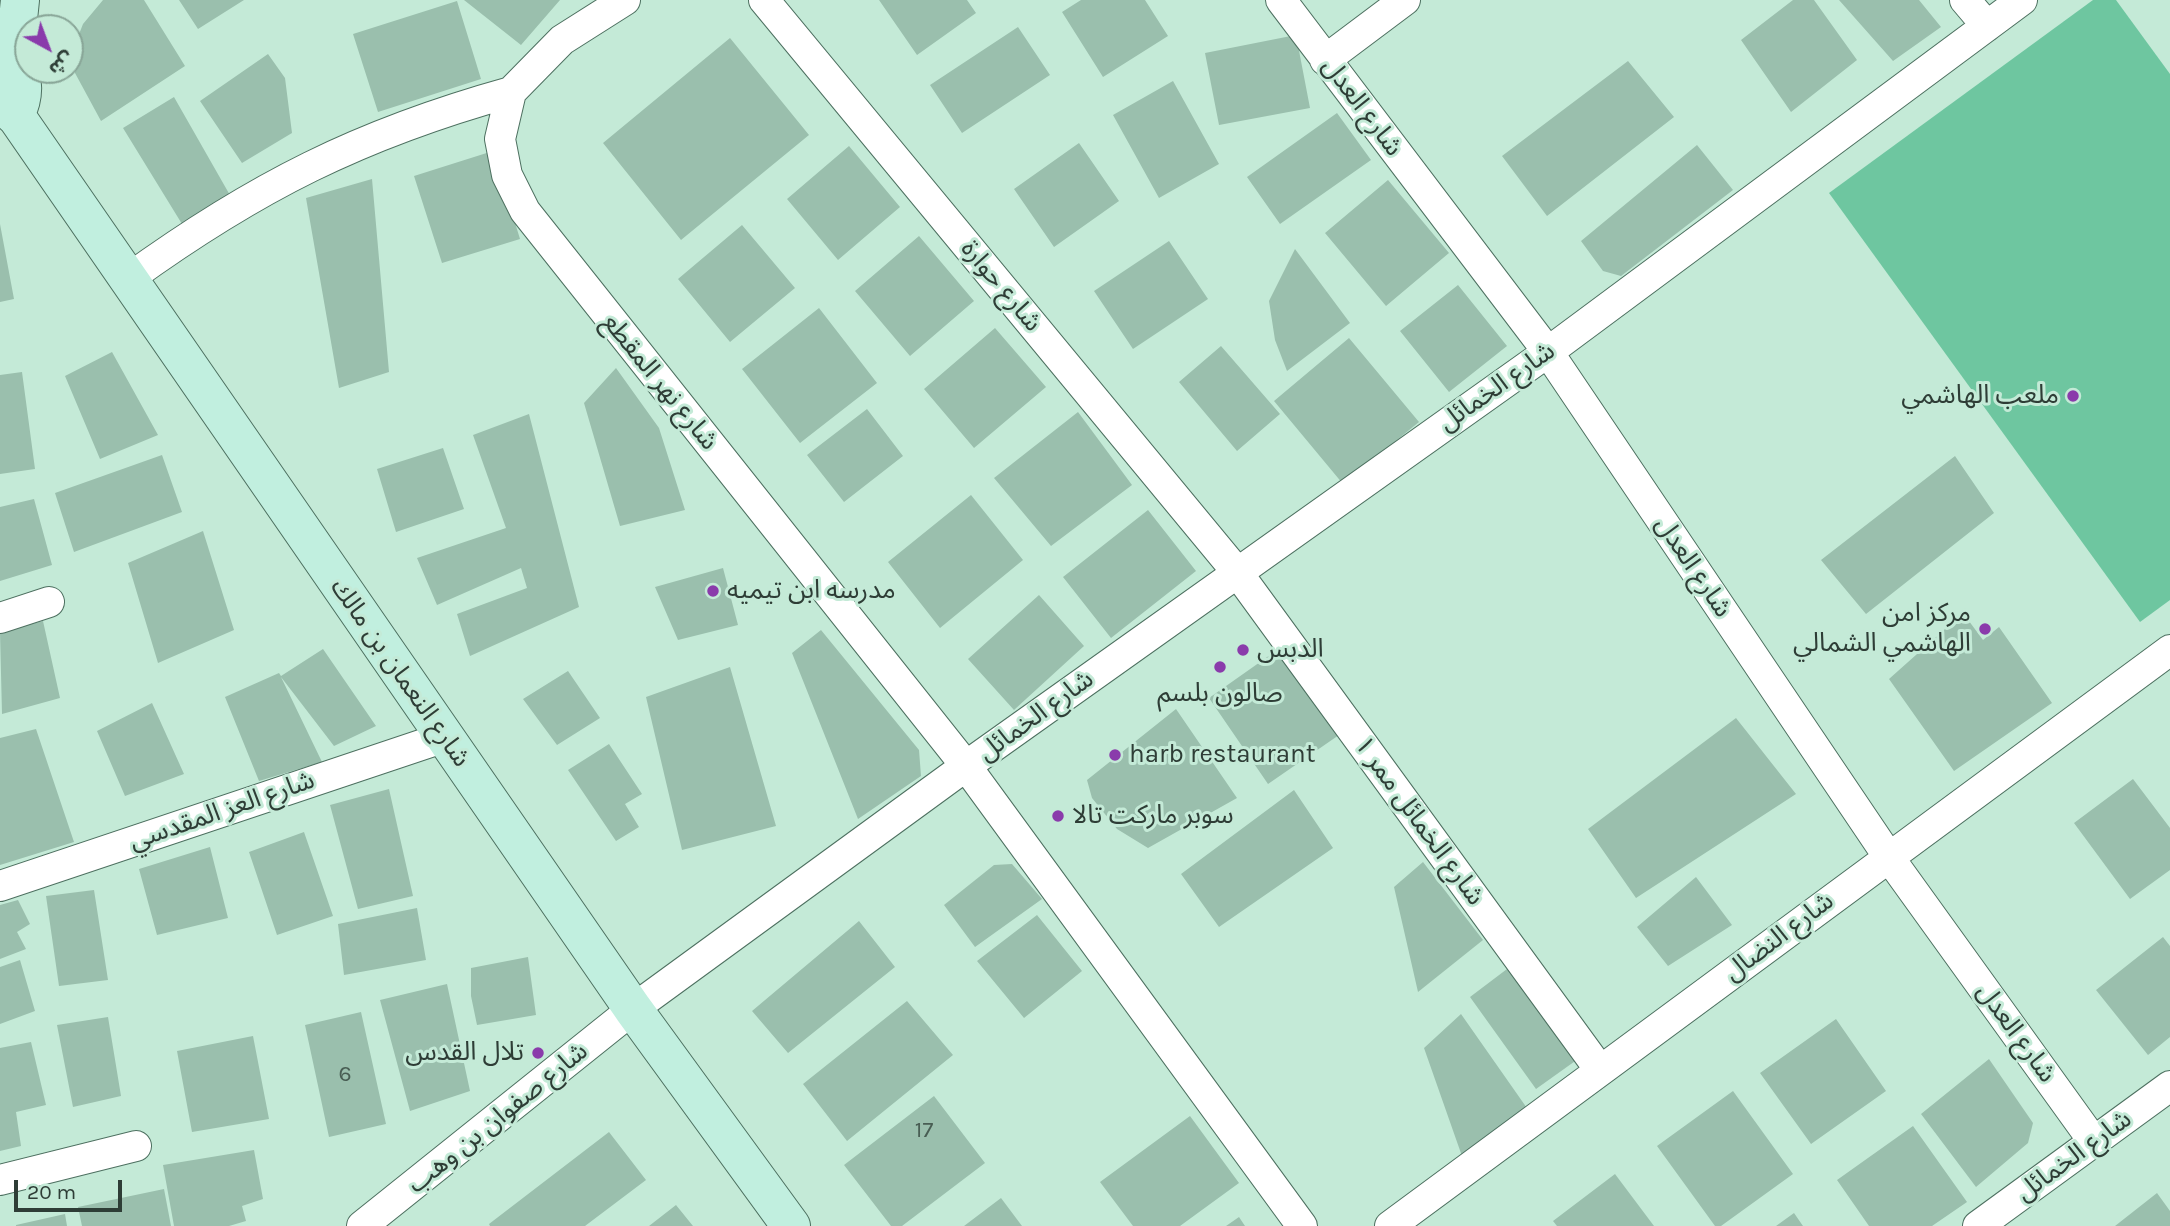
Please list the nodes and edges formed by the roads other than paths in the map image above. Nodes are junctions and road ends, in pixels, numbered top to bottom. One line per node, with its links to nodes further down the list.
1 (20, 0): 9 (street)
2 (625, 0): 11 (street)
3 (764, 0): 15 (street, شارع حوارة)
4 (1281, 0): 10 (street, شارع العدل)
5 (1405, 0): 10 (street)
6 (1965, 0): 8 (street)
7 (2022, 0): 8 (street, شارع الخمائل)
8 (1986, 26): 14 (street, شارع الخمائل)
9 (7, 48): 12 (street, شارع النعمان بن مالك)
10 (1325, 60): 14 (street, شارع العدل)
11 (511, 92): 13 (street); 20 (street, شارع نهر المقطع)
12 (8, 105): 13 (street, شارع النعمان بن مالك)
13 (128, 279): 19 (street, شارع النعمان بن مالك)
14 (1548, 352): 15 (street, شارع الخمائل); 21 (street, شارع العدل)
15 (1237, 572): 20 (street, شارع الخمائل); 24 (street, شارع الخمائل ممر ١)
16 (49, 602): 17 (street)
17 (0, 618)
18 (2170, 650): 21 (street, شارع النضال)
19 (444, 737): 22 (street, شارع العز المقدسي); 23 (street, شارع النعمان بن مالك)
20 (966, 766): 23 (street, شارع الخمائل); 31 (street, شارع الخمائل)
21 (1888, 856): 24 (street, شارع النضال); 26 (street, شارع العدل)
22 (0, 886)
23 (633, 1009): 29 (street, شارع صفوان بن وهب); 30 (street, شارع النعمان بن مالك)
24 (1600, 1069): 32 (street, شارع النضال)
25 (2170, 1086): 26 (street, شارع الخمائل)
26 (2094, 1142): 33 (street, شارع الخمائل)
27 (136, 1146): 28 (street)
28 (0, 1181)
29 (362, 1226)
30 (791, 1226)
31 (1302, 1226)
32 (1390, 1226)
33 (1978, 1226)

